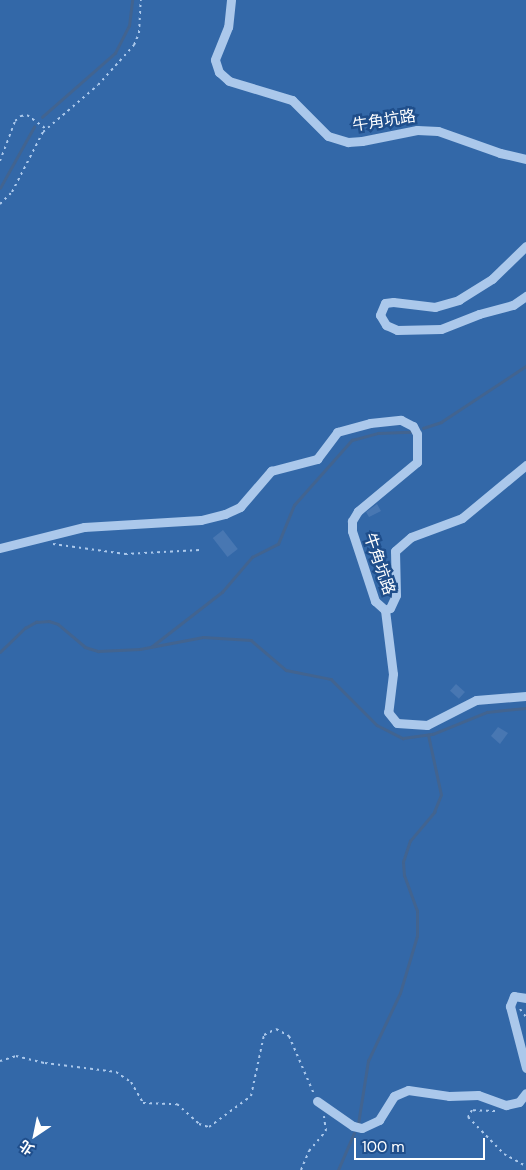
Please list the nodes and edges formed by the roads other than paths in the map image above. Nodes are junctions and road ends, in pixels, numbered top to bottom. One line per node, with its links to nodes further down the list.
1 (230, 0): 2 (street, 牛角坑路)
2 (526, 159)
3 (526, 246): 4 (street)
4 (526, 296)
5 (526, 465): 7 (street, 牛角坑路)
6 (0, 548): 7 (street, 牛角坑路)
7 (384, 610): 8 (street)
8 (526, 696)
9 (526, 998): 10 (street)
10 (526, 1068)
11 (526, 1093): 12 (street)
12 (317, 1101)

